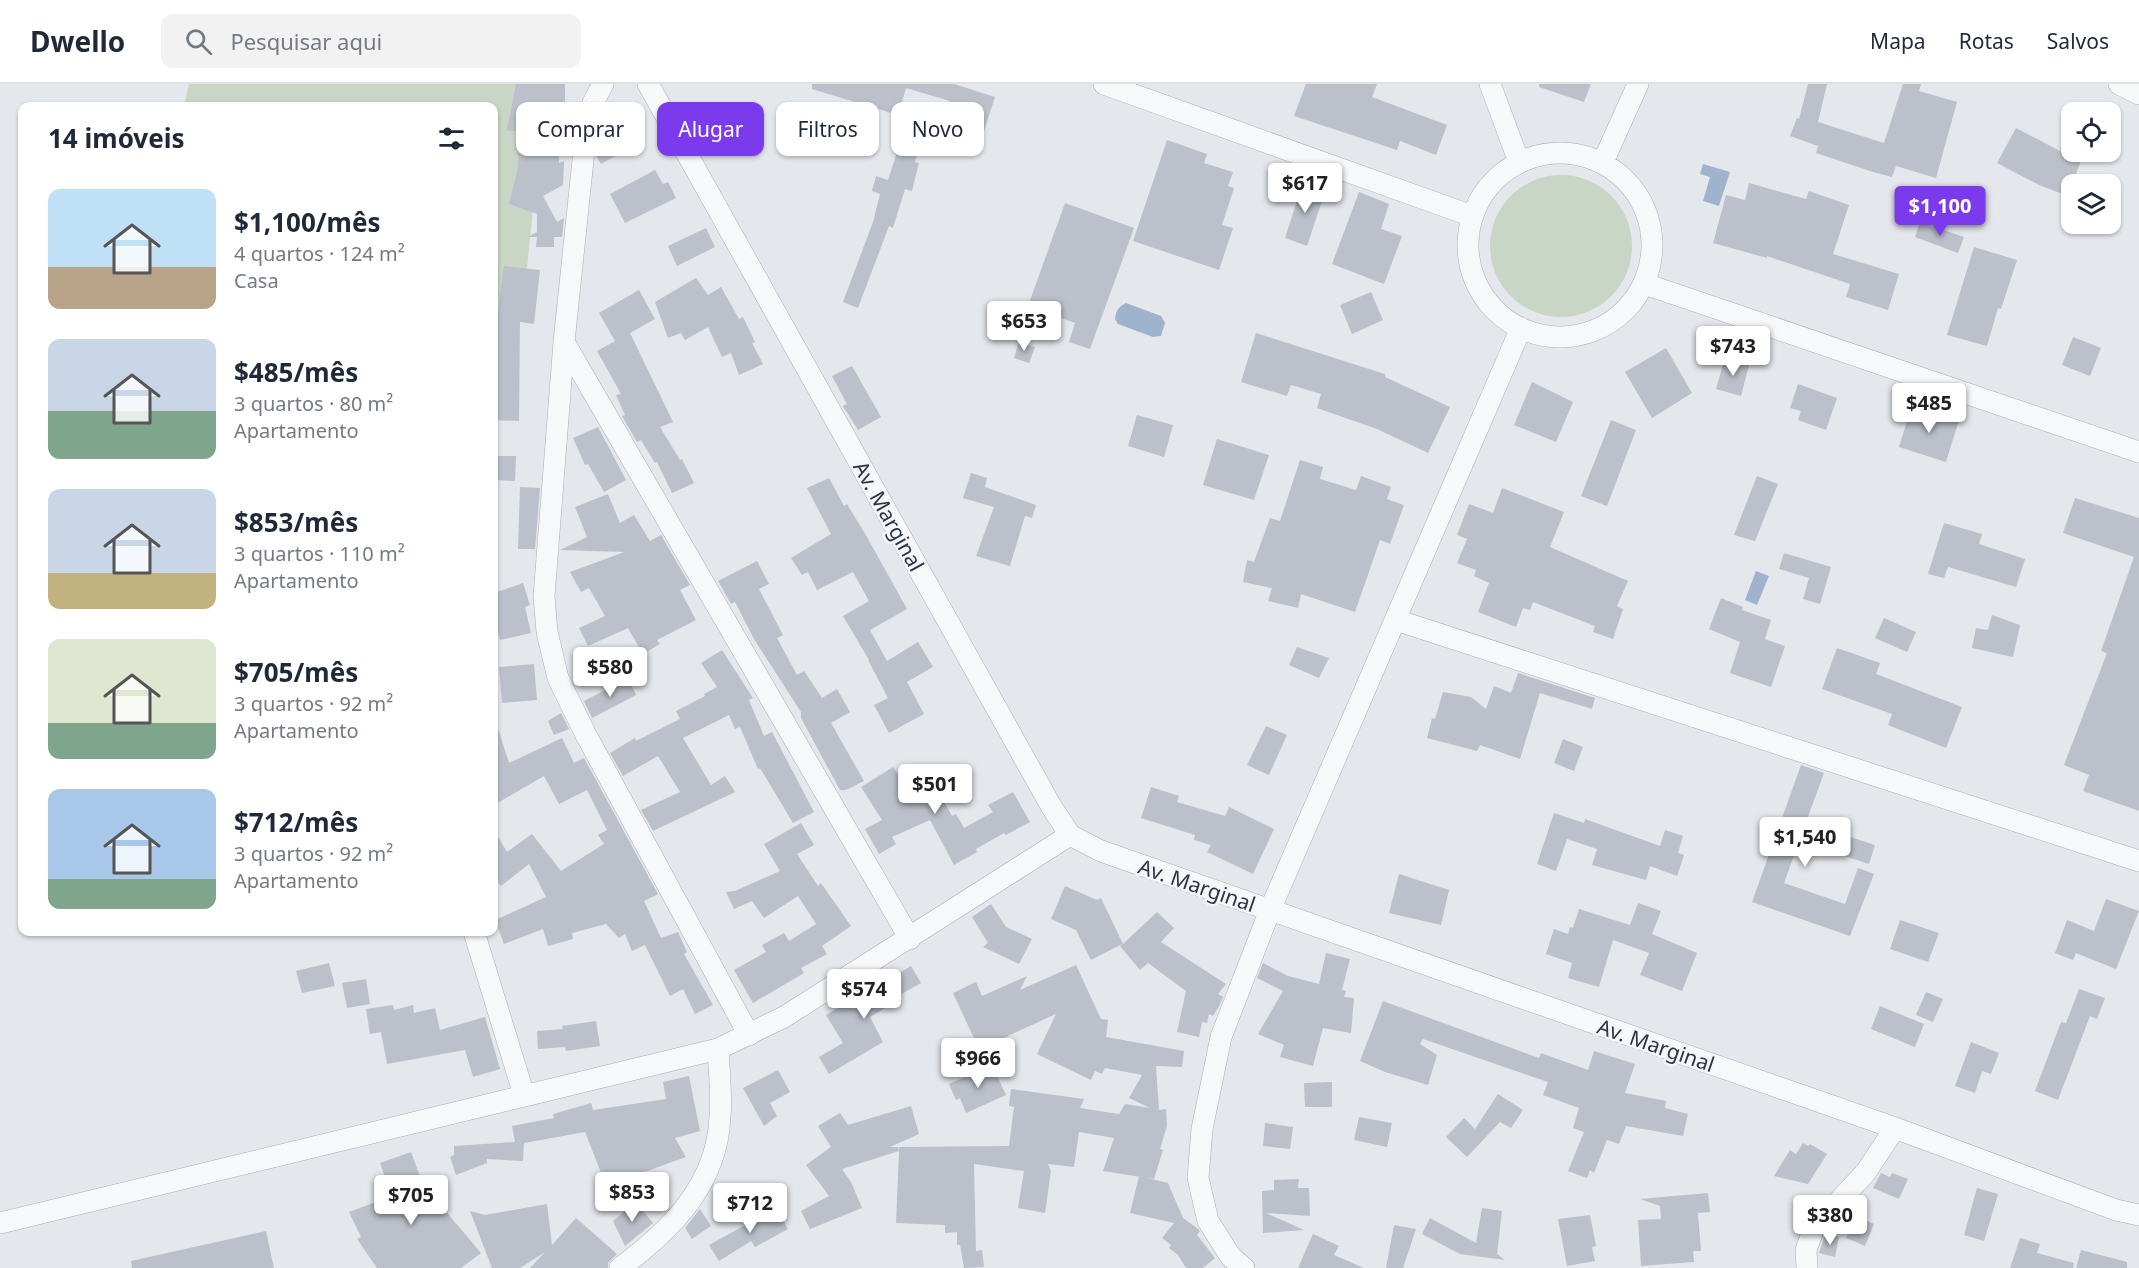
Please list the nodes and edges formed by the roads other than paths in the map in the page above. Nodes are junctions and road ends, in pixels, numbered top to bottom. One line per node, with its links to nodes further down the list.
1 (603, 84): 13 (street)
2 (648, 84): 16 (street, Av. Marginal)
3 (1104, 84): 10 (street)
4 (1490, 84): 8 (street)
5 (1638, 84): 9 (street)
6 (2119, 84): 7 (street)
7 (2139, 94)
8 (1519, 162): 9 (street); 10 (street)
9 (1603, 162): 11 (street)
10 (1472, 216): 12 (street)
11 (1645, 284): 12 (street); 14 (street)
12 (1521, 328): 15 (street)
13 (564, 342): 20 (street); 21 (street)
14 (2139, 452)
15 (1396, 620): 17 (street); 18 (street)
16 (1070, 835): 18 (street, Av. Marginal); 20 (street)
17 (2139, 861)
18 (1270, 910): 24 (street, Av. Marginal); 28 (street)
19 (475, 936): 23 (street)
20 (910, 939): 21 (street)
21 (749, 1035): 22 (street)
22 (718, 1049): 23 (street); 27 (street)
23 (524, 1095): 26 (street)
24 (1895, 1128): 25 (street, Av. Marginal); 29 (street)
25 (2139, 1215)
26 (0, 1223)
27 (620, 1268)
28 (1244, 1268)
29 (1807, 1268)

